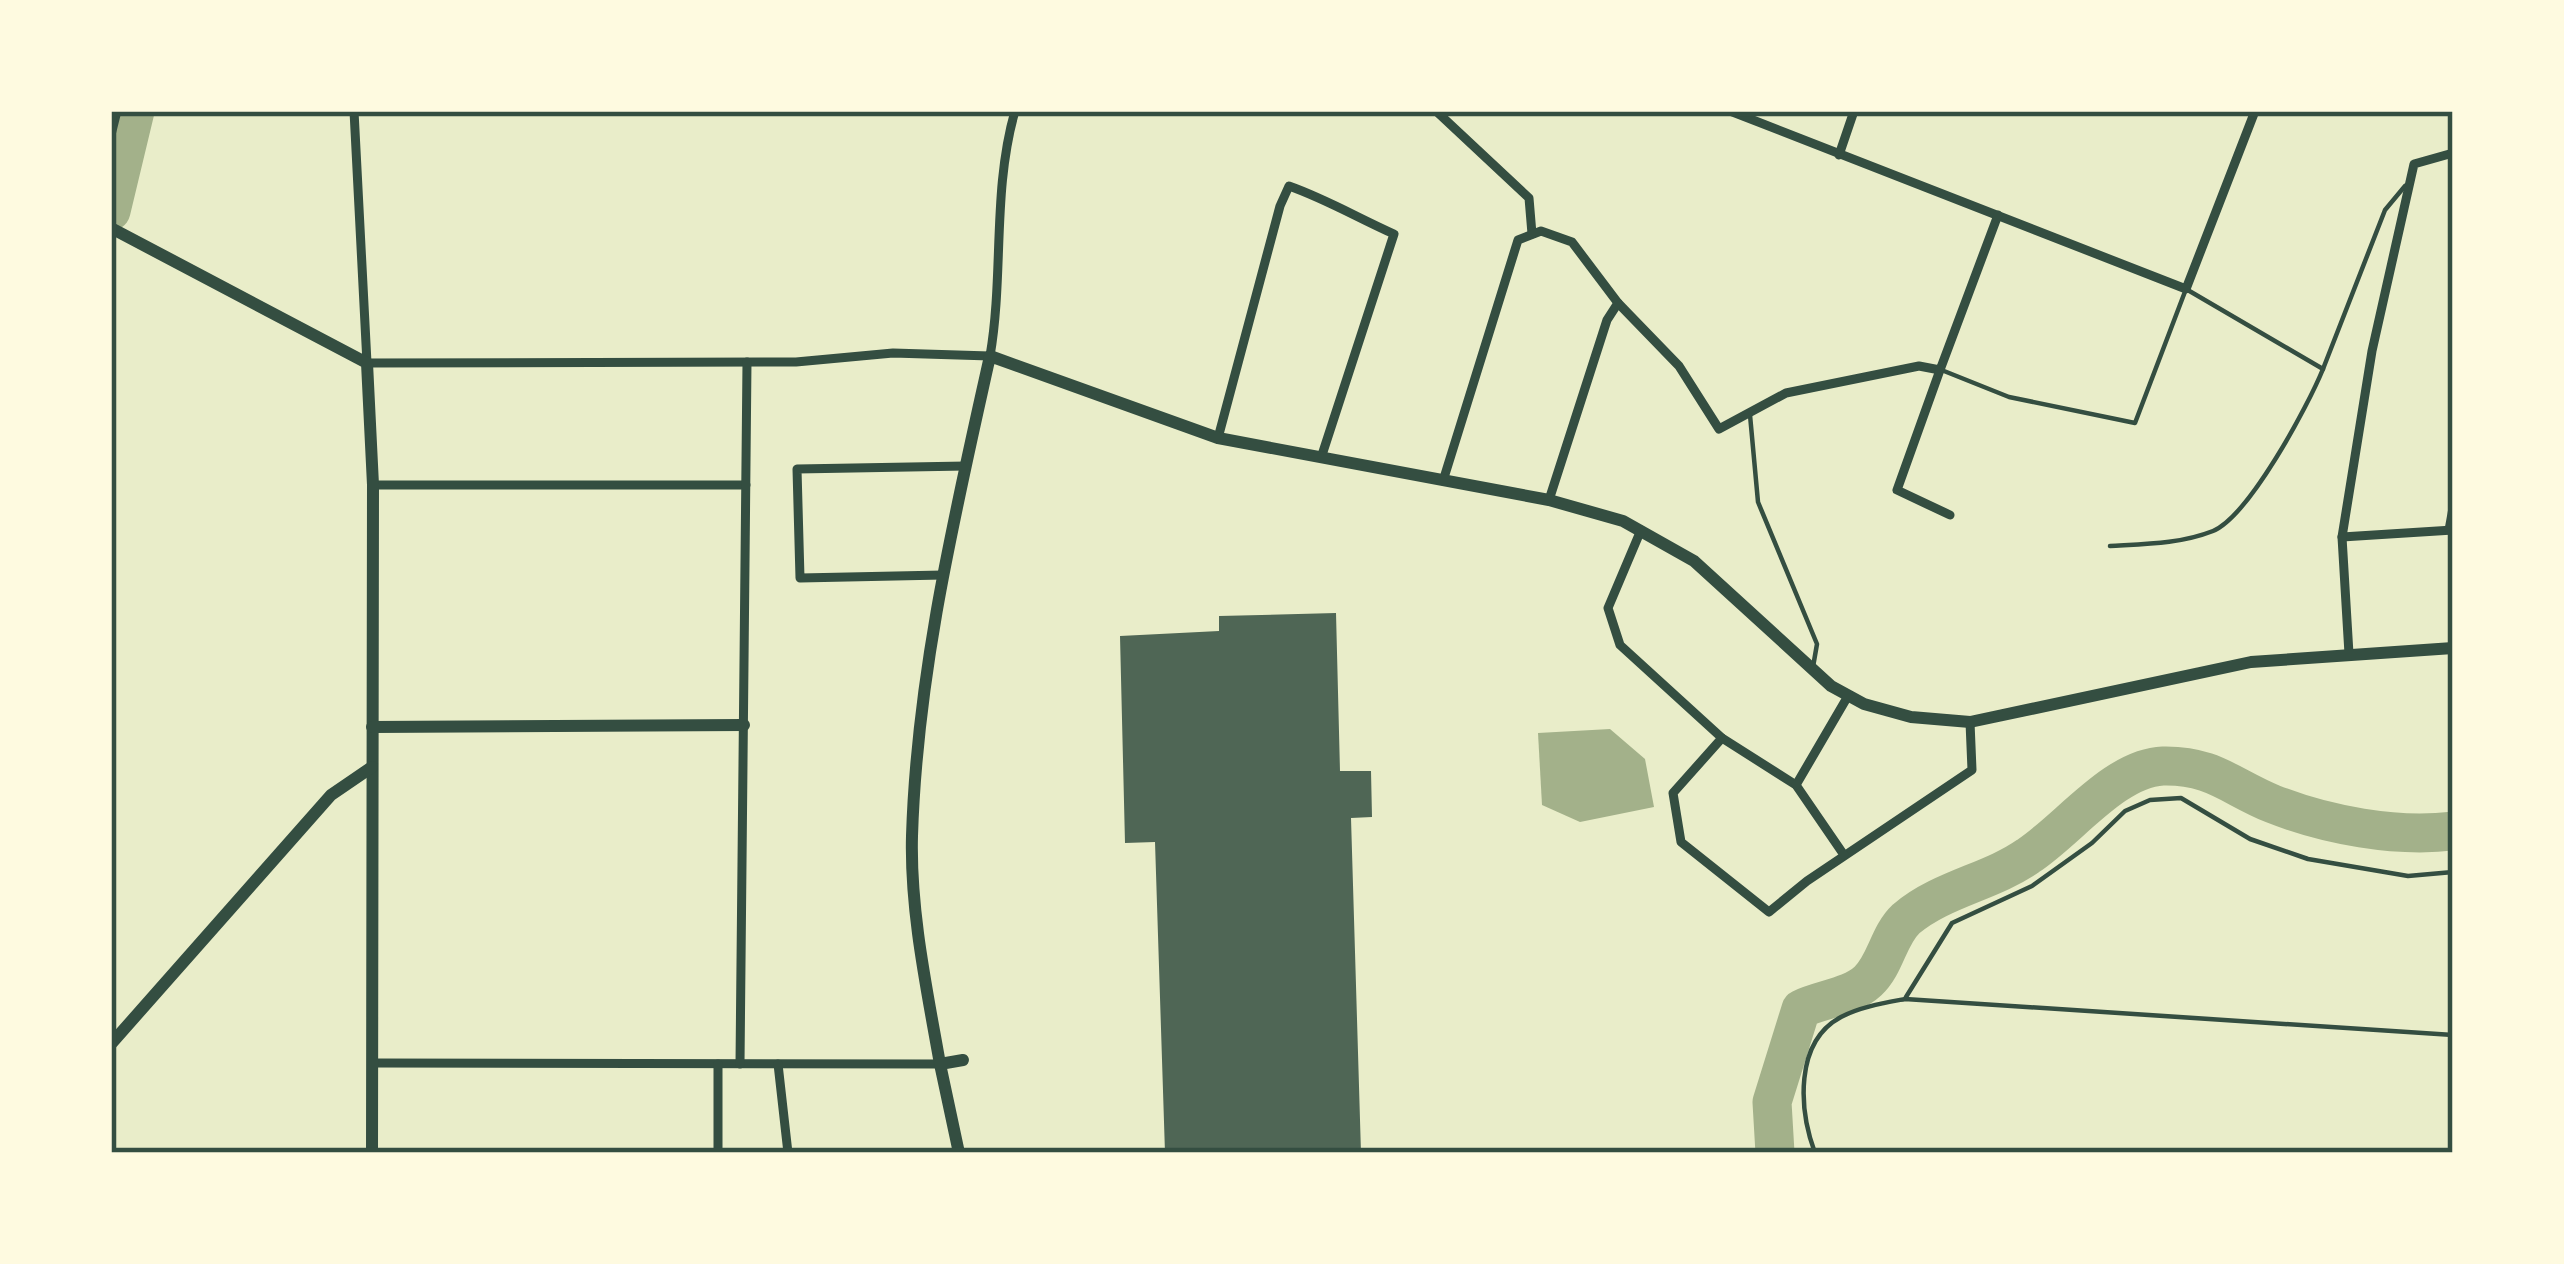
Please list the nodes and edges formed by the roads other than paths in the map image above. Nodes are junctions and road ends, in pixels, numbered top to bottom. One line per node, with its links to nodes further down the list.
1 (354, 111): 19 (street)
2 (1015, 111): 17 (street)
3 (1436, 111): 14 (street)
4 (1730, 111): 10 (street)
5 (1854, 111): 10 (street)
6 (2255, 111): 15 (street)
7 (117, 112): 8 (street)
8 (111, 135)
9 (2453, 153): 11 (street)
10 (1839, 155): 12 (street)
11 (2409, 182): 20 (lane); 34 (street)
12 (1998, 215): 15 (street); 21 (street)
13 (112, 228): 19 (street)
14 (1532, 234): 16 (street); 26 (street)
15 (2186, 290): 20 (lane); 21 (lane)
16 (1618, 303): 22 (street); 29 (street)
17 (990, 356): 18 (street); 23 (street); 25 (street)
18 (747, 362): 19 (street); 28 (street)
19 (367, 363): 27 (street)
20 (2323, 369): 35 (lane)
21 (1940, 370): 22 (street); 31 (street)
22 (1749, 410): 39 (lane)
23 (1218, 438): 24 (street); 24 (street)
24 (1321, 458): 26 (street)
25 (966, 466): 36 (street); 36 (street)
26 (1443, 481): 29 (street)
27 (373, 485): 28 (street); 43 (street)
28 (746, 485): 42 (street)
29 (1549, 500): 32 (street)
30 (2453, 508): 33 (street)
31 (1950, 515)
32 (1642, 530): 39 (street); 44 (street)
33 (2451, 530): 34 (street)
34 (2342, 537): 38 (street)
35 (2110, 546)
36 (943, 575): 54 (street)
37 (2453, 648): 38 (street)
38 (2349, 654): 41 (street)
39 (1812, 670): 40 (street)
40 (1848, 696): 41 (street); 46 (street)
41 (1970, 722): 47 (street)
42 (744, 725): 43 (street); 52 (street)
43 (372, 727): 45 (street)
44 (1721, 738): 46 (street); 47 (street)
45 (371, 767): 48 (street); 50 (street)
46 (1796, 785): 47 (street)
47 (1844, 855)
48 (111, 1044)
49 (963, 1060): 54 (street)
50 (374, 1063): 51 (street); 55 (street)
51 (718, 1064): 52 (street); 56 (street)
52 (740, 1064): 53 (street)
53 (778, 1064): 54 (street); 57 (street)
54 (940, 1064): 58 (street)
55 (373, 1153)
56 (718, 1153)
57 (788, 1153)
58 (959, 1153)

